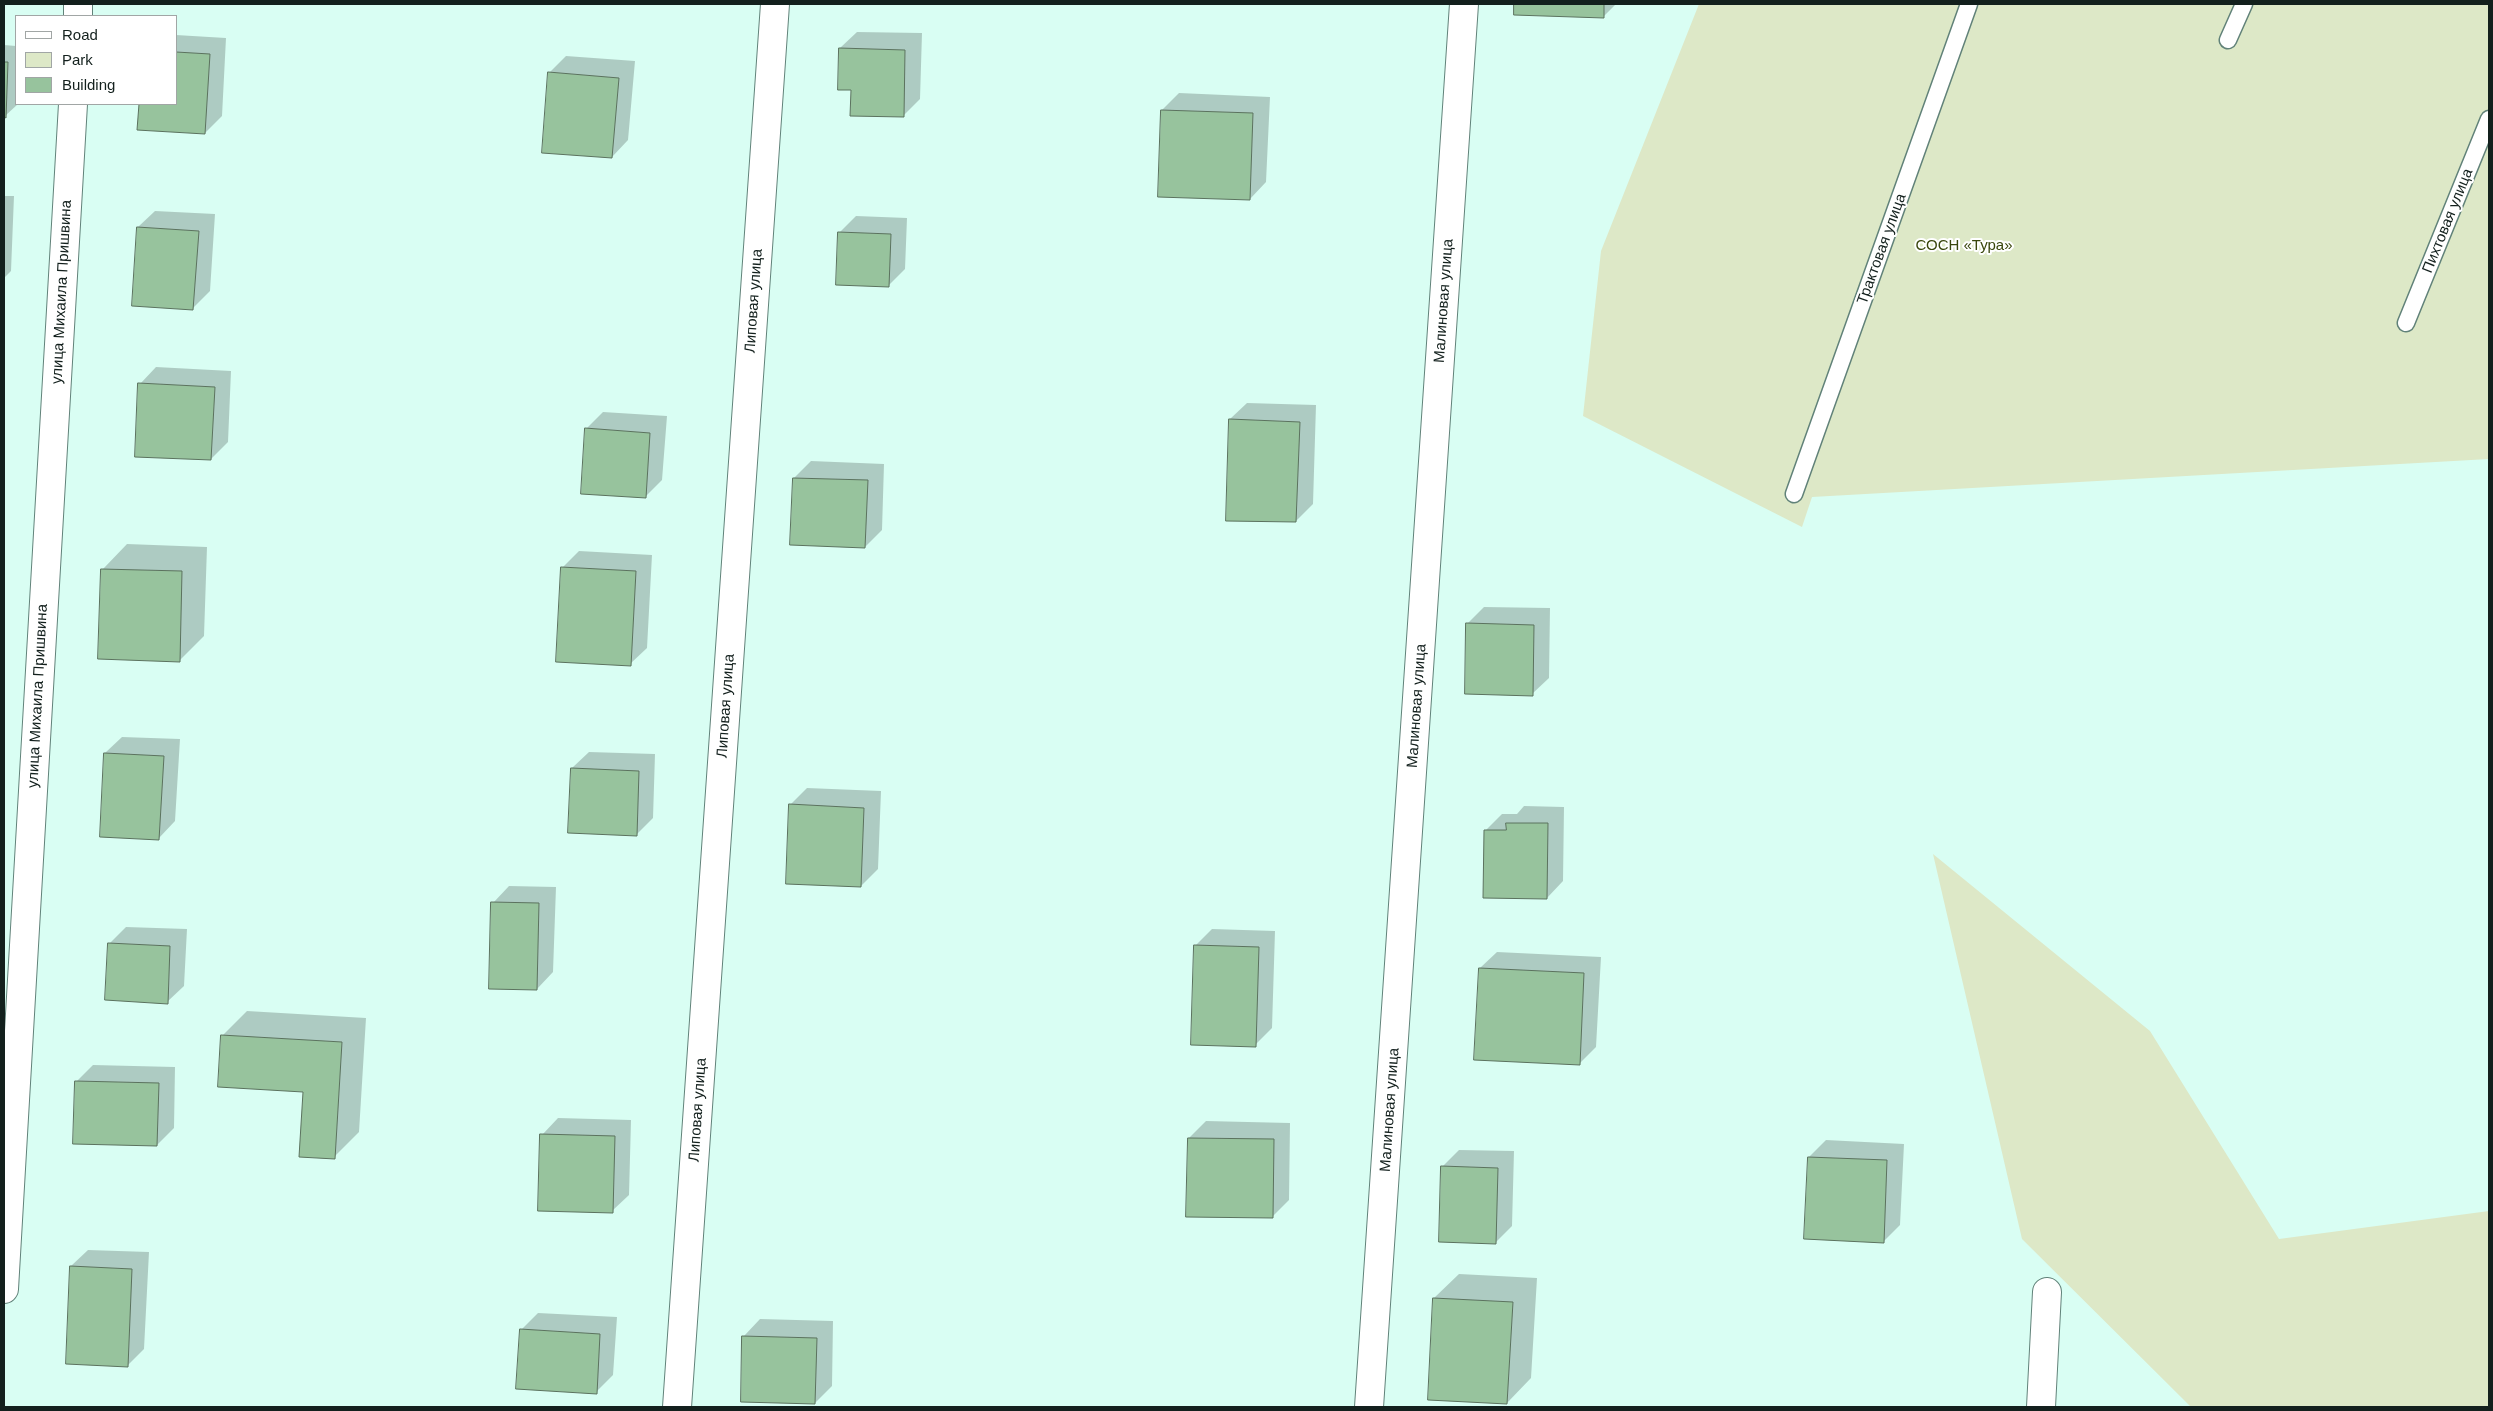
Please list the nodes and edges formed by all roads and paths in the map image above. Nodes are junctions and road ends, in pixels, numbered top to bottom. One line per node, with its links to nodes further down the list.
1 (775, 4): 12 (street, Липовая улица)
2 (1464, 4): 13 (street, Малиновая улица)
3 (1969, 4): 9 (lane, Трактовая улица)
4 (2244, 4): 5 (lane)
5 (2228, 40)
6 (73, 105): 10 (street, улица Михаила Пришвина)
7 (2489, 119): 8 (lane, Пихтовая улица)
8 (2406, 323)
9 (1794, 494)
10 (4, 1289)
11 (2047, 1292): 14 (street)
12 (677, 1407)
13 (1369, 1407)
14 (2041, 1407)

